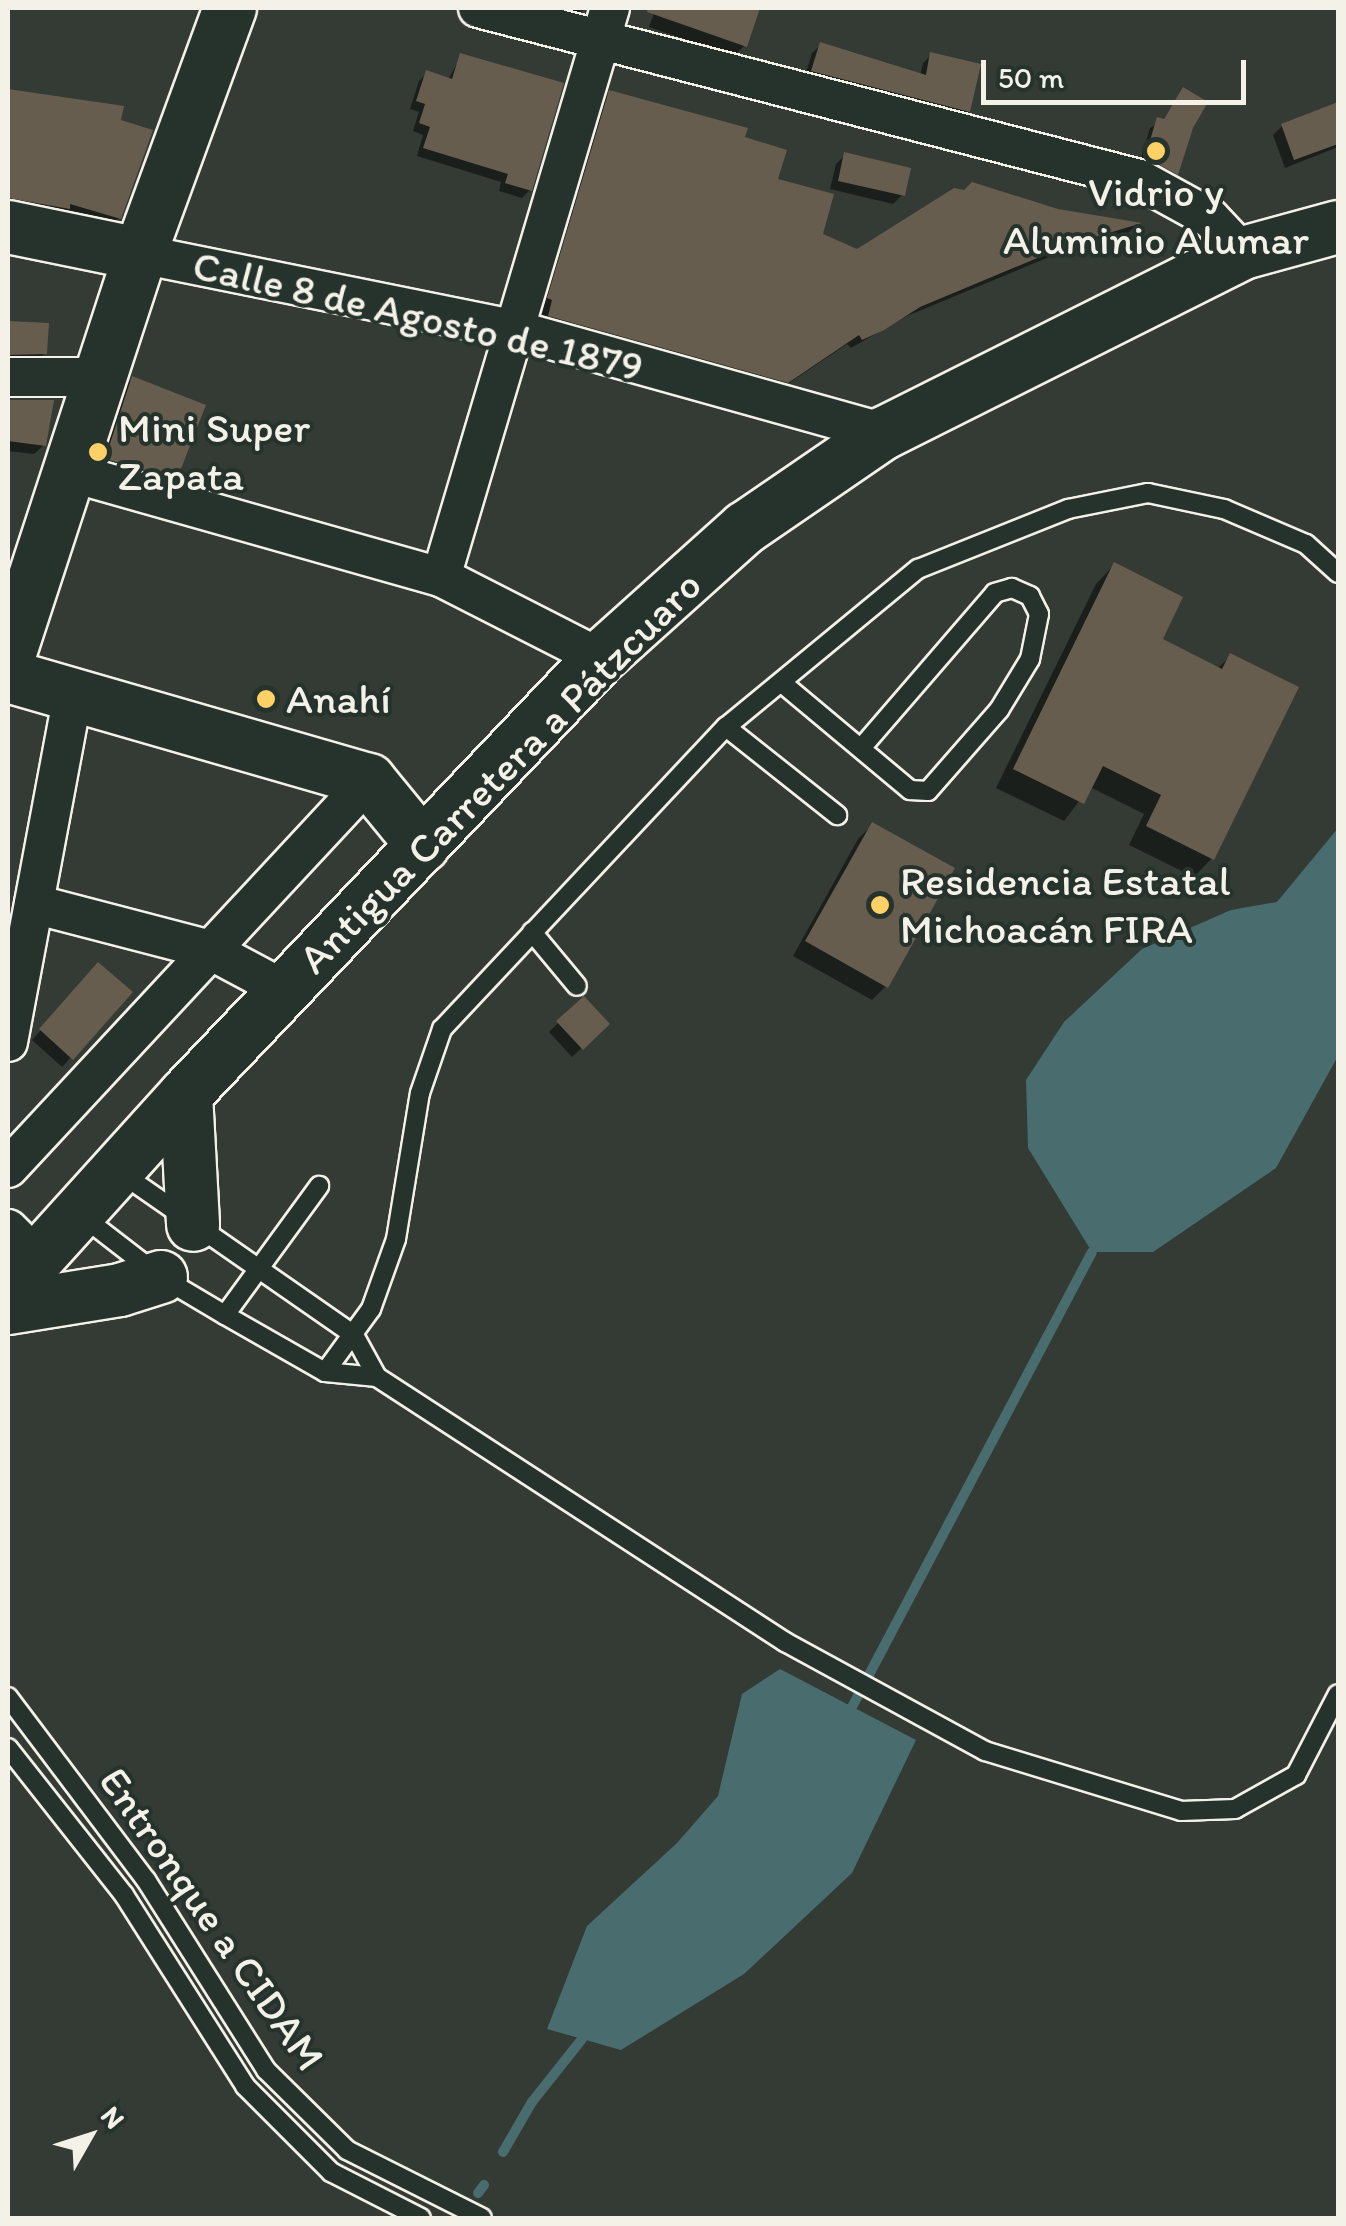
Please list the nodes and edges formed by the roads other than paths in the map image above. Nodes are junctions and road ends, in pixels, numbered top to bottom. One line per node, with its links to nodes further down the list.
1 (230, 8): 6 (main road)
2 (478, 8): 3 (street)
3 (604, 22): 7 (street); 8 (street)
4 (1338, 226): 7 (main road, Antigua Carretera a Pátzcuaro)
5 (8, 227): 6 (main road, Calle 8 de Agosto de 1879)
6 (140, 254): 8 (street, Calle 8 de Agosto de 1879); 9 (main road)
7 (1243, 254): 11 (main road, Antigua Carretera a Pátzcuaro)
8 (512, 329): 11 (street, Calle 8 de Agosto de 1879); 14 (street)
9 (98, 377): 10 (street); 12 (main road)
10 (8, 378)
11 (884, 433): 15 (main road, Antigua Carretera a Pátzcuaro)
12 (69, 472): 14 (street); 16 (main road)
13 (1338, 573): 18 (lane)
14 (441, 577): 15 (street)
15 (600, 658): 24 (main road, Antigua Carretera a Pátzcuaro)
16 (8, 659)
17 (8, 676): 19 (main road)
18 (782, 683): 20 (lane); 21 (lane)
19 (73, 695): 22 (main road); 25 (street)
20 (726, 727): 23 (lane); 26 (lane)
21 (862, 746): 21 (lane)
22 (369, 780): 24 (main road); 27 (street)
23 (837, 816)
24 (423, 846): 29 (main road, Antigua Carretera a Pátzcuaro)
25 (34, 904): 27 (street); 30 (street)
26 (532, 932): 28 (lane); 41 (lane)
27 (210, 950): 29 (street); 32 (street)
28 (577, 986)
29 (285, 990): 31 (main road, Antigua Carretera a Pátzcuaro)
30 (8, 1042)
31 (186, 1094): 33 (main road, Antigua Carretera a Pátzcuaro); 36 (main road)
32 (8, 1168)
33 (117, 1170): 35 (main road, Antigua Carretera a Pátzcuaro); 36 (lane)
34 (319, 1186): 38 (lane)
35 (78, 1212): 36 (lane); 37 (main road, Antigua Carretera a Pátzcuaro)
36 (178, 1251): 38 (lane); 39 (main road); 40 (lane)
37 (17, 1259)
38 (259, 1268): 40 (lane); 41 (lane)
39 (8, 1308)
40 (224, 1316): 42 (lane)
41 (354, 1335): 42 (lane); 43 (lane)
42 (325, 1372): 43 (lane)
43 (378, 1378): 44 (lane)
44 (1338, 1694)
45 (8, 1697): 47 (lane, Entronque a CIDAM)
46 (8, 1748): 48 (lane, Entronque a CIDAM)
47 (146, 1880): 48 (lane); 50 (lane, Entronque a CIDAM)
48 (124, 1895): 49 (lane, Entronque a CIDAM)
49 (421, 2218)
50 (482, 2218)

